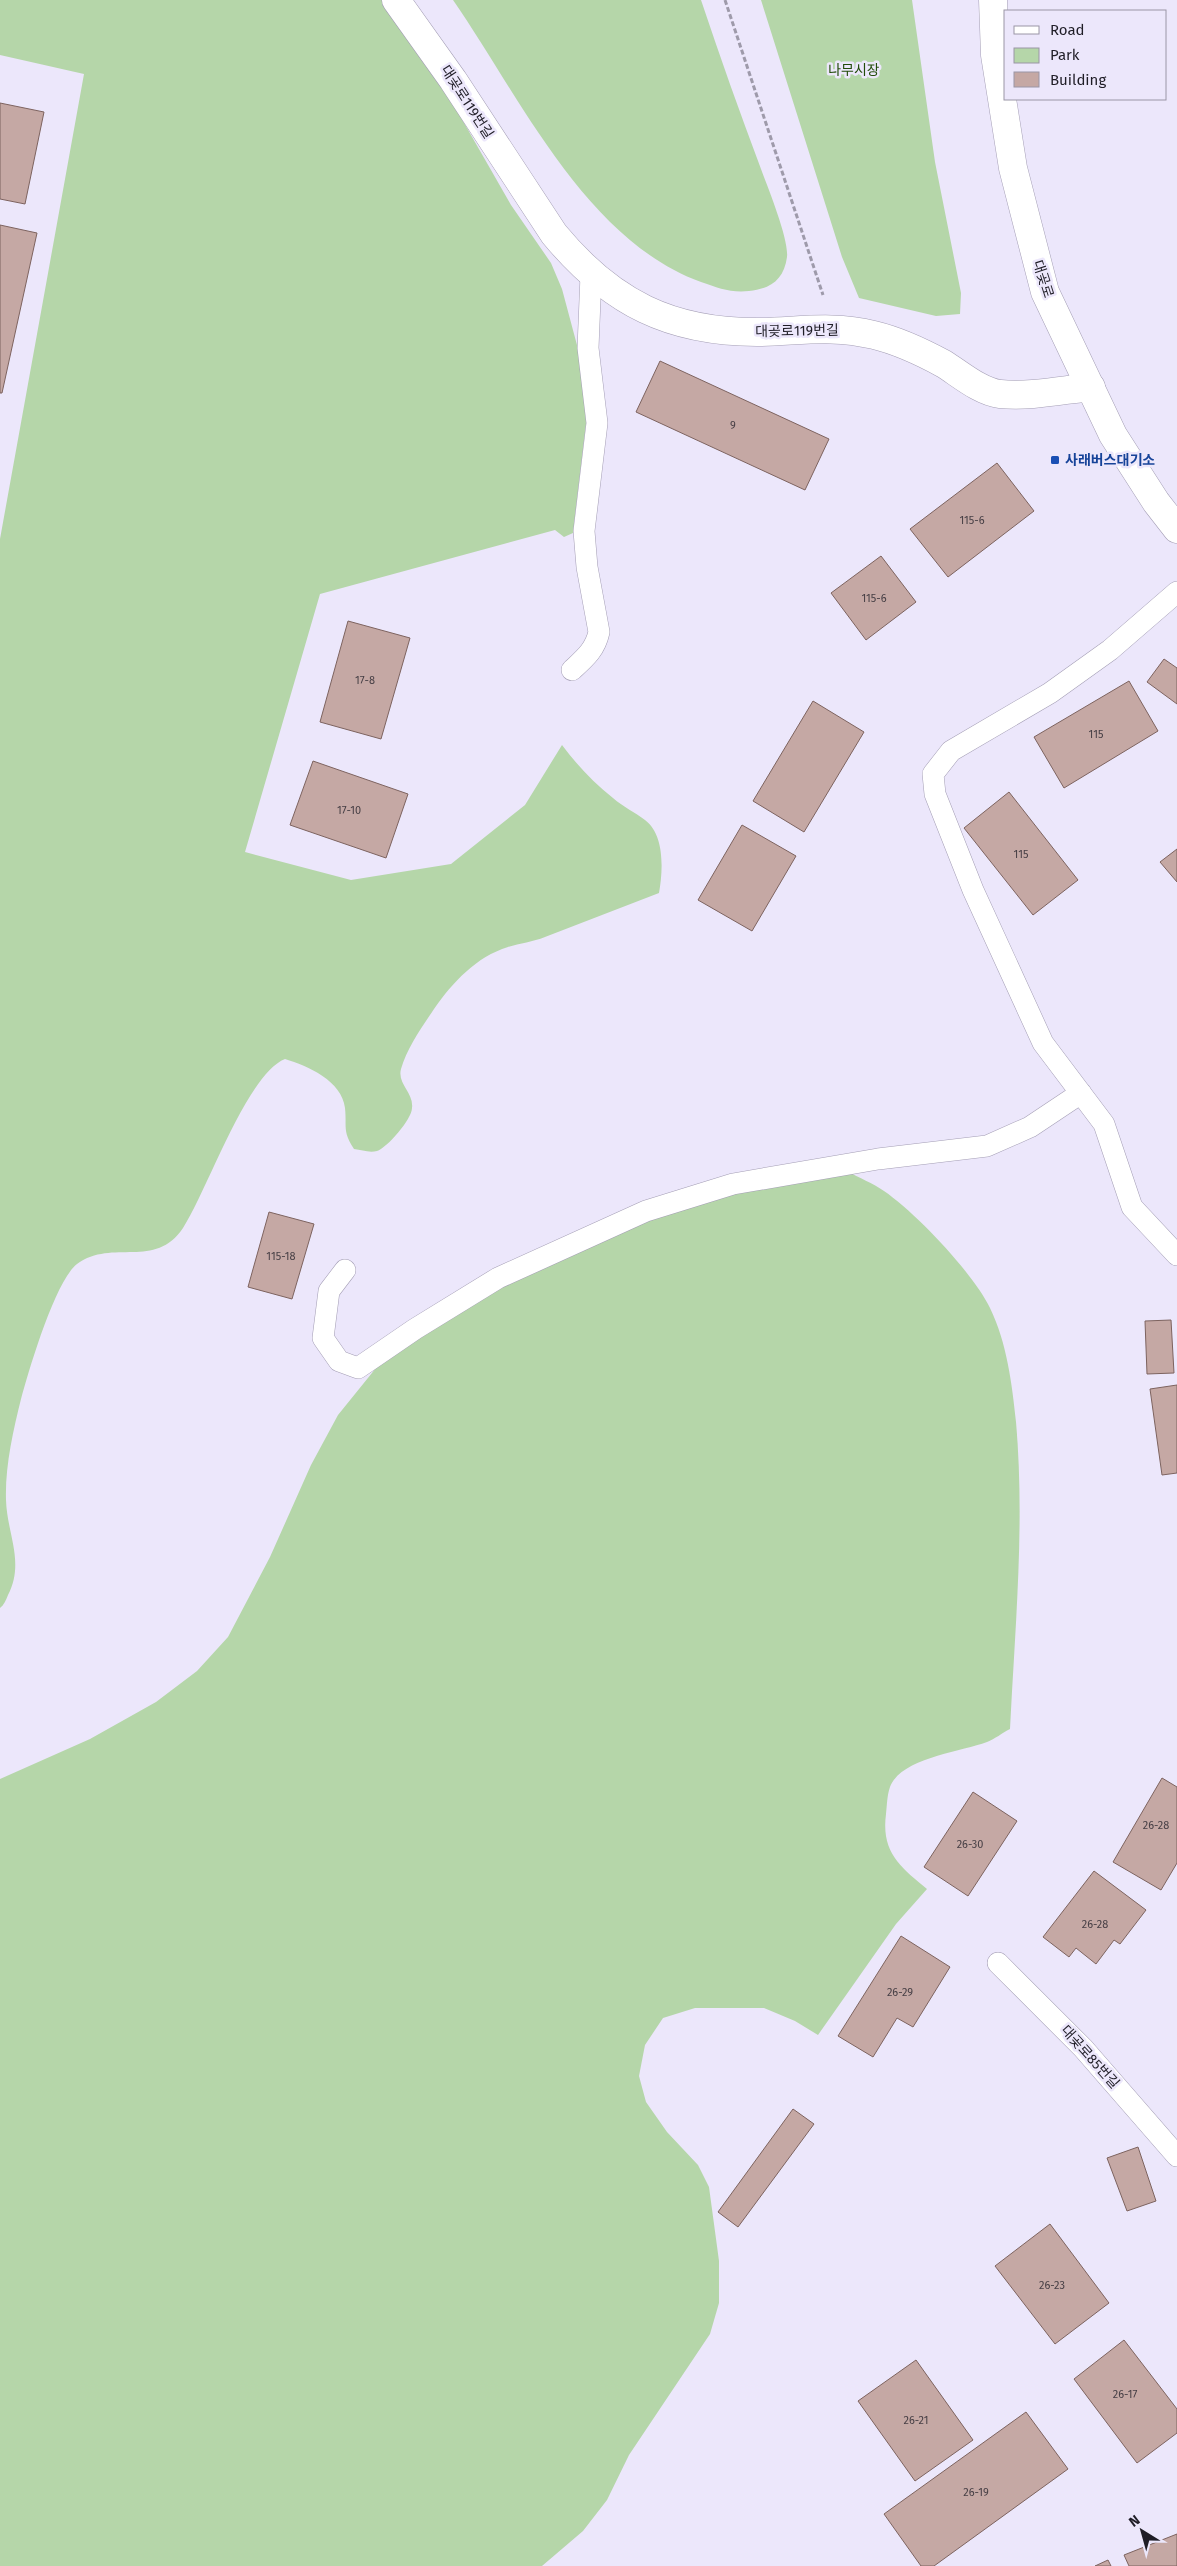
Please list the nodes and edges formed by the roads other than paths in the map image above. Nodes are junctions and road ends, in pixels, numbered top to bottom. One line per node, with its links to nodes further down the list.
1 (396, 0): 3 (street, 대곶로119번길)
2 (993, 0): 4 (street, 대곶로)
3 (591, 275): 4 (street, 대곶로119번길); 7 (lane)
4 (1091, 387): 5 (street, 대곶로)
5 (1177, 529)
6 (1177, 592): 8 (lane)
7 (572, 670)
8 (1081, 1093): 9 (lane); 10 (lane)
9 (1177, 1255)
10 (345, 1270)
11 (998, 1963): 12 (lane, 대곶로85번길)
12 (1177, 2156)

